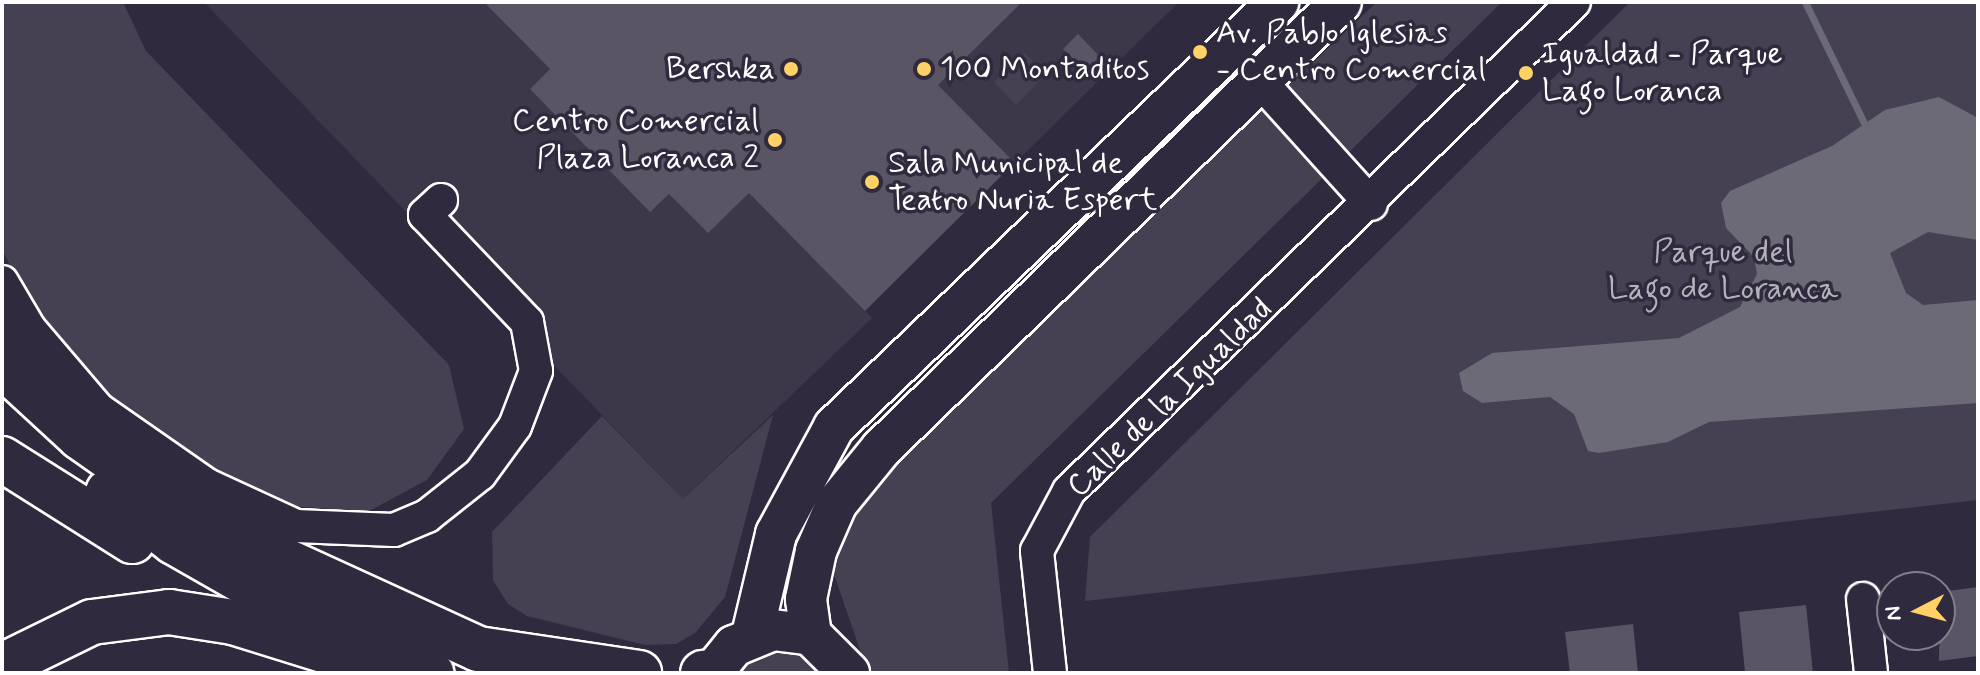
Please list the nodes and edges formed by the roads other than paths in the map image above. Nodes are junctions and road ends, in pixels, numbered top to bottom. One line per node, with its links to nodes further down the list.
1 (1278, 2): 14 (main road)
2 (1341, 2): 4 (main road)
3 (1574, 2): 6 (street, Calle de la Igualdad)
4 (1259, 80): 6 (street); 15 (main road)
5 (441, 200): 7 (street)
6 (1371, 204): 23 (street, Calle de la Igualdad)
7 (2, 282)
8 (2, 318): 12 (highway)
9 (2, 365): 12 (highway)
10 (2, 404): 19 (highway)
11 (2, 459): 17 (highway)
12 (264, 551): 20 (highway)
13 (1863, 599): 24 (street)
14 (752, 635): 15 (main road); 18 (main road)
15 (811, 635): 22 (main road)
16 (2, 666): 17 (highway)
17 (403, 672)
18 (712, 672): 21 (highway)
19 (431, 673)
20 (639, 673)
21 (703, 673)
22 (849, 673)
23 (1050, 673)
24 (1871, 673)

